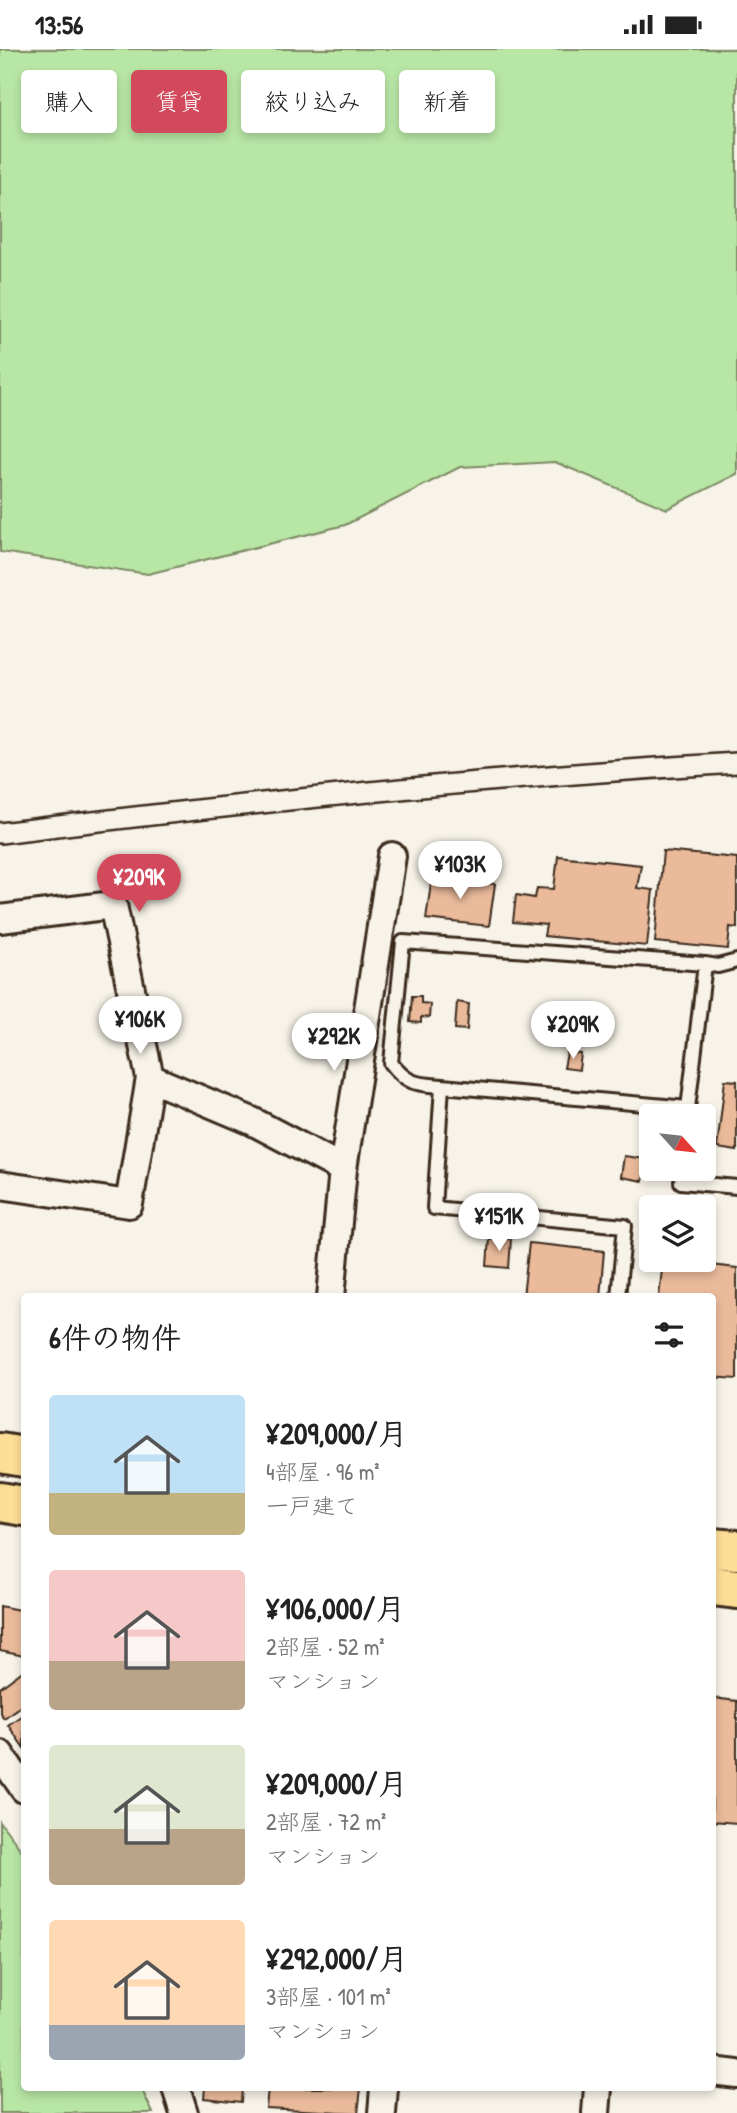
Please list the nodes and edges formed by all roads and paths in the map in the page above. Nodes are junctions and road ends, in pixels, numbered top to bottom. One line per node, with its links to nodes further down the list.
1 (737, 763): 2 (street)
2 (0, 833)
3 (392, 856): 11 (street)
4 (0, 919): 7 (street)
5 (737, 961): 6 (lane)
6 (705, 964): 8 (lane); 9 (lane)
7 (150, 1078): 11 (street); 13 (street)
8 (442, 1086): 10 (lane); 16 (lane)
9 (688, 1104)
10 (639, 1107)
11 (343, 1169): 15 (street)
12 (681, 1181): 14 (lane)
13 (0, 1185)
14 (737, 1187)
15 (331, 1293)
16 (618, 1293)
17 (0, 1453): 18 (highway)
18 (21, 1456)
19 (0, 1502): 20 (highway)
20 (21, 1506)
21 (716, 1548): 22 (highway)
22 (737, 1550)
23 (716, 1586): 24 (highway)
24 (737, 1588)
25 (0, 1754): 26 (street)
26 (21, 1785)
27 (716, 2071): 28 (street)
28 (737, 2074)
29 (177, 2091): 32 (street)
30 (384, 2091): 33 (street)
31 (598, 2091): 34 (street)
32 (184, 2113)
33 (382, 2113)
34 (596, 2113)

